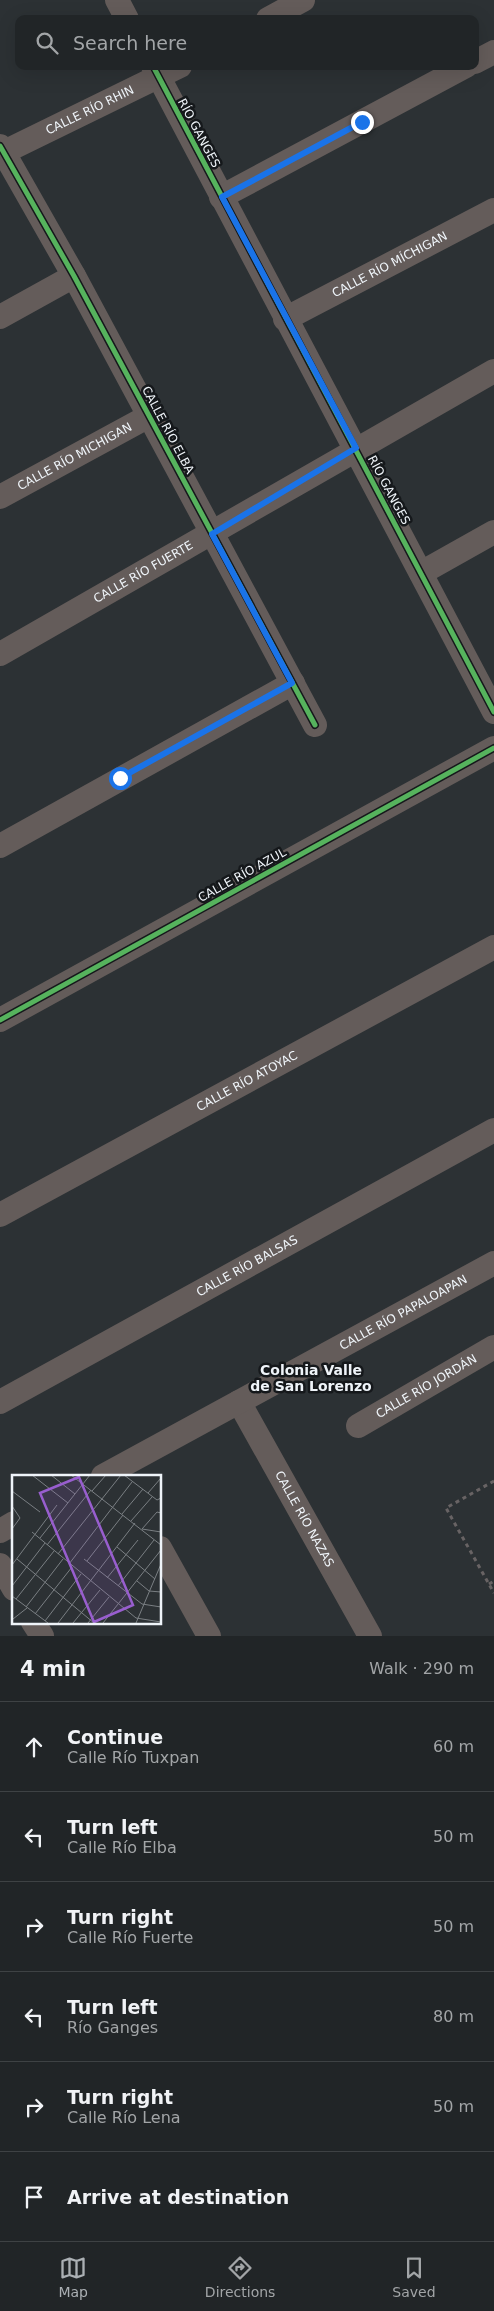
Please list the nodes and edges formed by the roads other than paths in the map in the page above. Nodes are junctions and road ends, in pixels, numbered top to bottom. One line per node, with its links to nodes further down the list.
1 (117, 0): 3 (street)
2 (303, 0): 4 (street)
3 (125, 15)
4 (275, 15)
5 (494, 52): 6 (street)
6 (479, 60)
7 (459, 70): 10 (street)
8 (156, 72): 9 (street, CALLE RÍO RHIN); 10 (street, RÍO GANGES)
9 (1, 151): 12 (street, CALLE RÍO ELBA)
10 (222, 197): 14 (street, RÍO GANGES)
11 (494, 210): 14 (street, CALLE RÍO MÍCHIGAN)
12 (74, 276): 13 (street); 16 (street, CALLE RÍO ELBA)
13 (0, 317)
14 (285, 319): 17 (street, RÍO GANGES)
15 (494, 371): 17 (street, CALLE RÍO FUERTE)
16 (149, 416): 18 (street, CALLE RÍO MICHIGAN); 20 (street, CALLE RÍO ELBA)
17 (356, 448): 20 (street, CALLE RÍO FUERTE); 21 (street, RÍO GANGES)
18 (0, 497)
19 (494, 532): 21 (street)
20 (212, 534): 22 (street, CALLE RÍO FUERTE); 23 (street, CALLE RÍO ELBA)
21 (422, 573): 24 (street, RÍO GANGES)
22 (0, 654)
23 (292, 683): 25 (street, CALLE RÍO ELBA); 27 (street)
24 (492, 701)
25 (315, 725)
26 (494, 748): 29 (street, CALLE RÍO AZUL)
27 (0, 846)
28 (494, 947): 31 (street, CALLE RÍO ATOYAC)
29 (0, 1020)
30 (494, 1130): 34 (street, CALLE RÍO BALSAS)
31 (0, 1215)
32 (494, 1263): 35 (street, CALLE RÍO PAPALOAPAN)
33 (494, 1347): 36 (street, CALLE RÍO JORDÁN)
34 (0, 1402)
35 (239, 1402): 37 (street, CALLE RÍO PAPALOAPAN); 46 (street, CALLE RÍO NAZAS)
36 (358, 1426)
37 (113, 1474)
38 (12, 1524): 39 (street)
39 (0, 1530)
40 (161, 1550): 45 (street)
41 (0, 1565): 42 (street)
42 (12, 1586)
43 (35, 1624): 44 (street)
44 (42, 1636)
45 (209, 1636)
46 (370, 1636)

